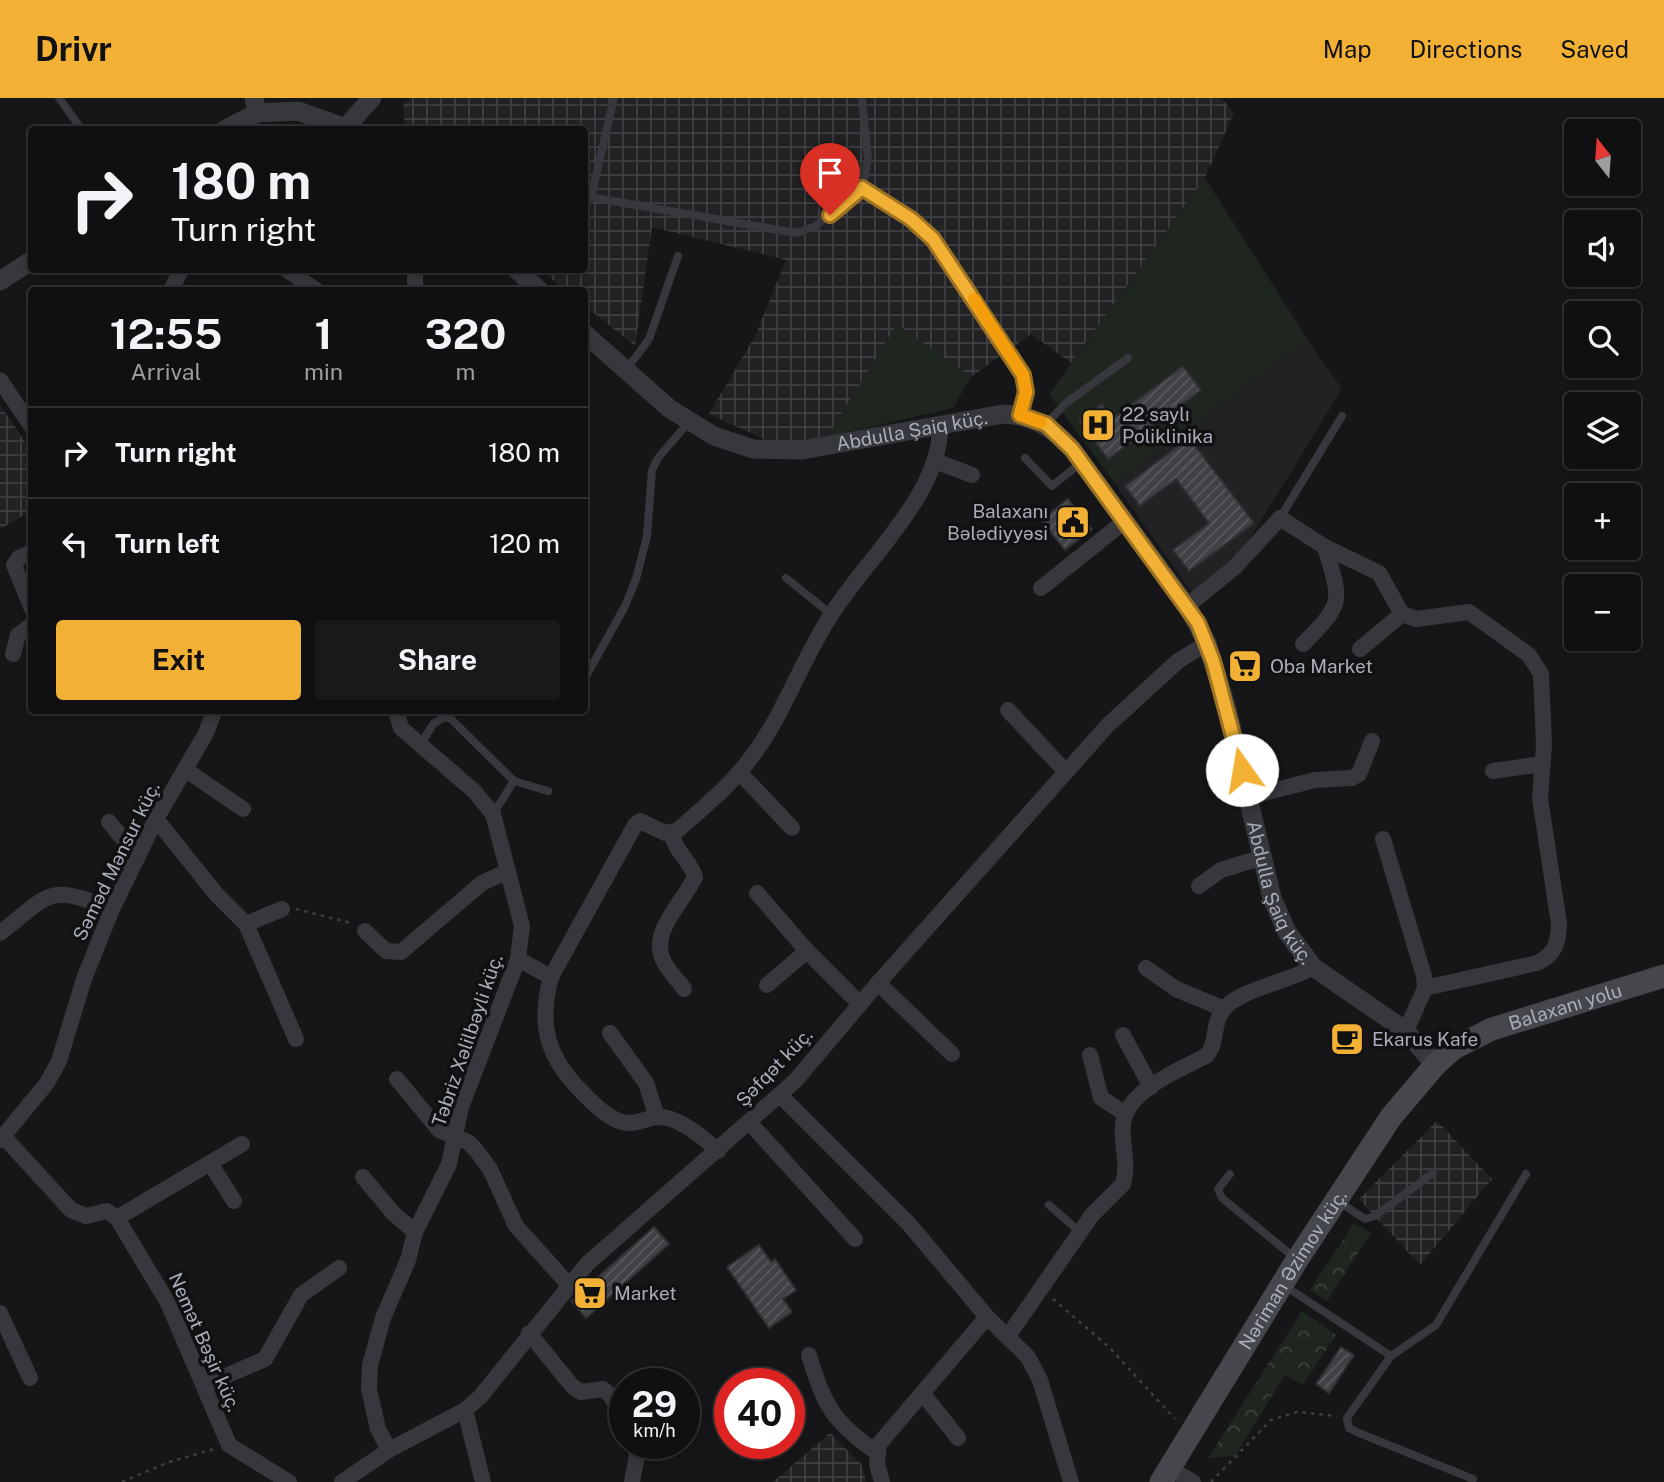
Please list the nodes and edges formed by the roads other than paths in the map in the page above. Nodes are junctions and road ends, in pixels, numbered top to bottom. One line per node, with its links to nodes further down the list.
1 (59, 98): 6 (lane)
2 (372, 98): 9 (street)
3 (614, 98): 11 (lane)
4 (862, 98): 10 (lane)
5 (255, 105): 7 (street); 8 (street)
6 (79, 126)
7 (229, 126)
8 (342, 126)
9 (350, 126)
10 (862, 188): 11 (lane); 23 (lane)
11 (588, 197)
12 (678, 256): 21 (lane)
13 (28, 263): 16 (street)
14 (291, 273): 17 (street)
15 (520, 273): 18 (street)
16 (0, 281)
17 (312, 287)
18 (536, 287)
19 (588, 337): 21 (street, Abdulla Şaiq küç.)
20 (1128, 358): 28 (lane)
21 (625, 371): 26 (street, Abdulla Şaiq küç.)
22 (0, 380): 25 (street)
23 (1020, 415): 27 (street, Abdulla Şaiq küç.); 28 (street, Abdulla Şaiq küç.)
24 (1342, 416): 33 (lane)
25 (28, 421)
26 (689, 422): 27 (street, Abdulla Şaiq küç.); 48 (lane)
27 (940, 424): 30 (street)
28 (1046, 424): 31 (street, Abdulla Şaiq küç.)
29 (1025, 458): 31 (lane)
30 (935, 461): 32 (street); 41 (street)
31 (1082, 462): 34 (street, Abdulla Şaiq küç.)
32 (972, 475)
33 (1279, 517): 35 (street); 40 (street)
34 (1125, 521): 38 (street); 40 (street, Abdulla Şaiq küç.)
35 (1325, 547): 42 (street); 45 (street)
36 (28, 554): 39 (street)
37 (786, 578): 41 (lane)
38 (1041, 588)
39 (28, 599)
40 (1187, 606): 44 (street, Abdulla Şaiq küç.)
41 (831, 614): 58 (street)
42 (1402, 614): 46 (street); 54 (street)
43 (28, 628): 47 (street)
44 (1206, 643): 57 (street, Şəfqət küç.); 61 (street, Abdulla Şaiq küç.)
45 (1303, 644)
46 (1360, 649)
47 (13, 654)
48 (588, 673)
49 (1008, 710): 57 (street)
50 (213, 714): 55 (street, Səməd Mənsur küç.)
51 (397, 714): 53 (street, Təbriz Xəlilbəyli küç.)
52 (1372, 741): 61 (street)
53 (420, 744): 59 (lane); 63 (street, Təbriz Xəlilbəyli küç.)
54 (1542, 764): 56 (street); 87 (street)
55 (186, 770): 62 (street); 64 (street, Səməd Mənsur küç.)
56 (1493, 771)
57 (1066, 772): 85 (street, Şəfqət küç.)
58 (740, 773): 66 (street); 67 (street)
59 (514, 781): 60 (lane); 63 (lane)
60 (548, 791)
61 (1248, 797): 70 (street, Abdulla Şaiq küç.)
62 (243, 809)
63 (493, 814): 71 (street, Təbriz Xəlilbəyli küç.)
64 (156, 819): 69 (street, Səməd Mənsur küç.); 76 (street)
65 (109, 822): 69 (street)
66 (792, 828)
67 (672, 833): 84 (street); 88 (street)
68 (1383, 839): 87 (street)
69 (138, 857): 74 (street, Səməd Mənsur küç.)
70 (1263, 857): 72 (street); 81 (street, Abdulla Şaiq küç.)
71 (508, 871): 77 (street); 80 (street, Təbriz Xəlilbəyli küç.)
72 (1199, 886)
73 (757, 893): 79 (street)
74 (111, 909): 78 (street); 105 (street, Səməd Mənsur küç.)
75 (282, 909): 76 (street)
76 (246, 924): 94 (street)
77 (365, 931)
78 (0, 933)
79 (807, 951): 86 (street); 89 (street)
80 (518, 959): 84 (street); 104 (street, Təbriz Xəlilbəyli küç.)
81 (1313, 967): 90 (street); 91 (street, Abdulla Şaiq küç.)
82 (1146, 968): 90 (street)
83 (1664, 976): 97 (main road, Balaxanı yolu)
84 (551, 977): 102 (street)
85 (878, 983): 89 (street, Şəfqət küç.); 95 (street)
86 (767, 985)
87 (1425, 988): 91 (street)
88 (684, 989)
89 (860, 1004): 100 (street, Şəfqət küç.)
90 (1224, 1009): 99 (street)
91 (1406, 1031): 97 (street, Abdulla Şaiq küç.)
92 (610, 1033): 102 (street)
93 (1123, 1035): 99 (street)
94 (296, 1040)
95 (952, 1054)
96 (1090, 1055): 101 (street)
97 (1435, 1065): 113 (main road, Nəriman Əzimov küç.)
98 (397, 1079): 104 (street)
99 (1151, 1087): 101 (street)
100 (780, 1096): 103 (street, Şəfqət küç.); 125 (street)
101 (1126, 1114): 118 (street)
102 (657, 1117): 107 (street)
103 (751, 1123): 107 (street, Şəfqət küç.); 119 (street)
104 (454, 1136): 117 (street, Təbriz Xəlilbəyli küç.); 122 (street)
105 (1, 1138): 116 (street)
106 (243, 1144): 108 (street)
107 (718, 1151): 122 (street, Şəfqət küç.)
108 (210, 1163): 114 (street); 116 (street)
109 (1433, 1173): 113 (lane)
110 (1230, 1174): 120 (lane)
111 (1526, 1174): 129 (lane)
112 (363, 1177): 117 (street)
113 (1337, 1200): 120 (main road, Nəriman Əzimov küç.)
114 (234, 1201)
115 (1049, 1205): 118 (lane)
116 (117, 1218): 131 (street, Nemət Bəşir küç.)
117 (415, 1232): 136 (street, Təbriz Xəlilbəyli küç.)
118 (1080, 1232): 127 (street)
119 (855, 1239)
120 (1297, 1260): 123 (main road, Nəriman Əzimov küç.)
121 (339, 1268): 131 (street)
122 (569, 1284): 126 (street, Şəfqət küç.)
123 (1282, 1284): 129 (lane); 139 (main road, Nəriman Əzimov küç.)
124 (0, 1312): 130 (street)
125 (987, 1317): 127 (street); 133 (street)
126 (529, 1333): 132 (street); 134 (street, Şəfqət küç.)
127 (1008, 1336): 146 (street)
128 (809, 1355): 137 (street)
129 (1391, 1356): 140 (lane)
130 (30, 1378)
131 (205, 1385): 141 (street, Nemət Bəşir küç.)
132 (609, 1394)
133 (923, 1394): 135 (street); 137 (street)
134 (465, 1410): 136 (street, Şəfqət küç.); 143 (street)
135 (958, 1438)
136 (388, 1450): 142 (street, Şəfqət küç.)
137 (876, 1452): 145 (street)
138 (636, 1459): 144 (street)
139 (1166, 1475): 147 (street)
140 (1473, 1479)
141 (289, 1482)
142 (342, 1482)
143 (483, 1482)
144 (632, 1482)
145 (881, 1482)
146 (1071, 1482)
147 (1193, 1482)

